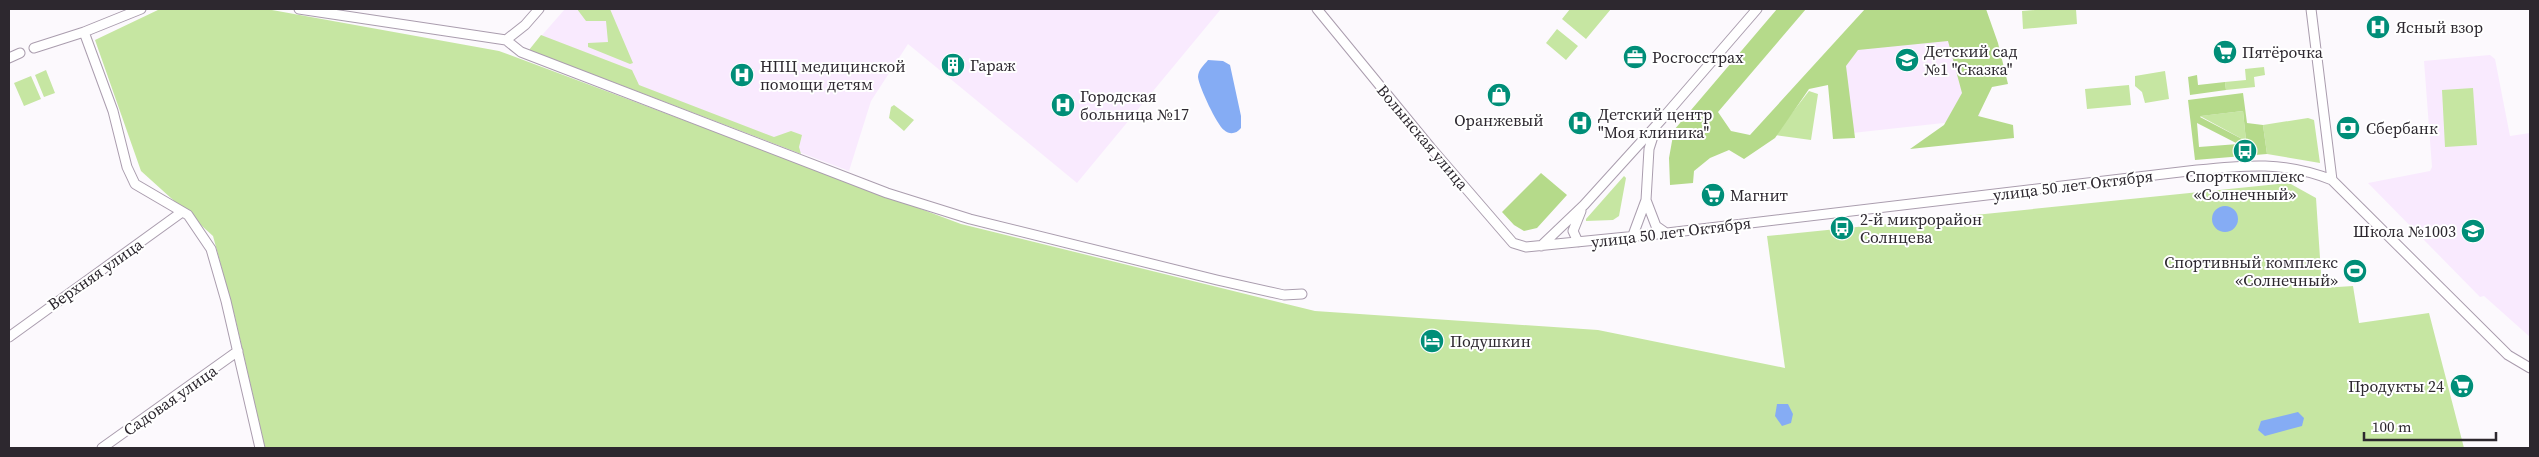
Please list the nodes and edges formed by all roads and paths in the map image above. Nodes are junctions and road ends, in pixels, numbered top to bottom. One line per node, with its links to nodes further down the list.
1 (141, 9): 7 (street)
2 (299, 9): 8 (street)
3 (539, 9): 8 (street)
4 (1317, 9): 20 (street, Волынская улица)
5 (1757, 9): 12 (street)
6 (2311, 9): 13 (street)
7 (84, 32): 9 (street); 16 (street)
8 (506, 40): 21 (street)
9 (34, 48)
10 (20, 53): 11 (street)
11 (9, 58)
12 (1662, 119): 14 (street); 15 (street)
13 (2332, 180): 17 (street, улица 50 лет Октября); 24 (street, улица 50 лет Октября)
14 (1646, 200): 17 (street); 18 (street)
15 (1584, 204): 19 (street); 20 (street)
16 (182, 212): 22 (street, Верхняя улица); 23 (street)
17 (1667, 233): 18 (street, улица 50 лет Октября)
18 (1633, 235): 19 (street, улица 50 лет Октября)
19 (1578, 242): 20 (street, улица 50 лет Октября)
20 (1541, 246)
21 (1302, 294)
22 (9, 337)
23 (238, 352): 25 (street, Садовая улица); 26 (street)
24 (2530, 368)
25 (102, 448)
26 (260, 448)

